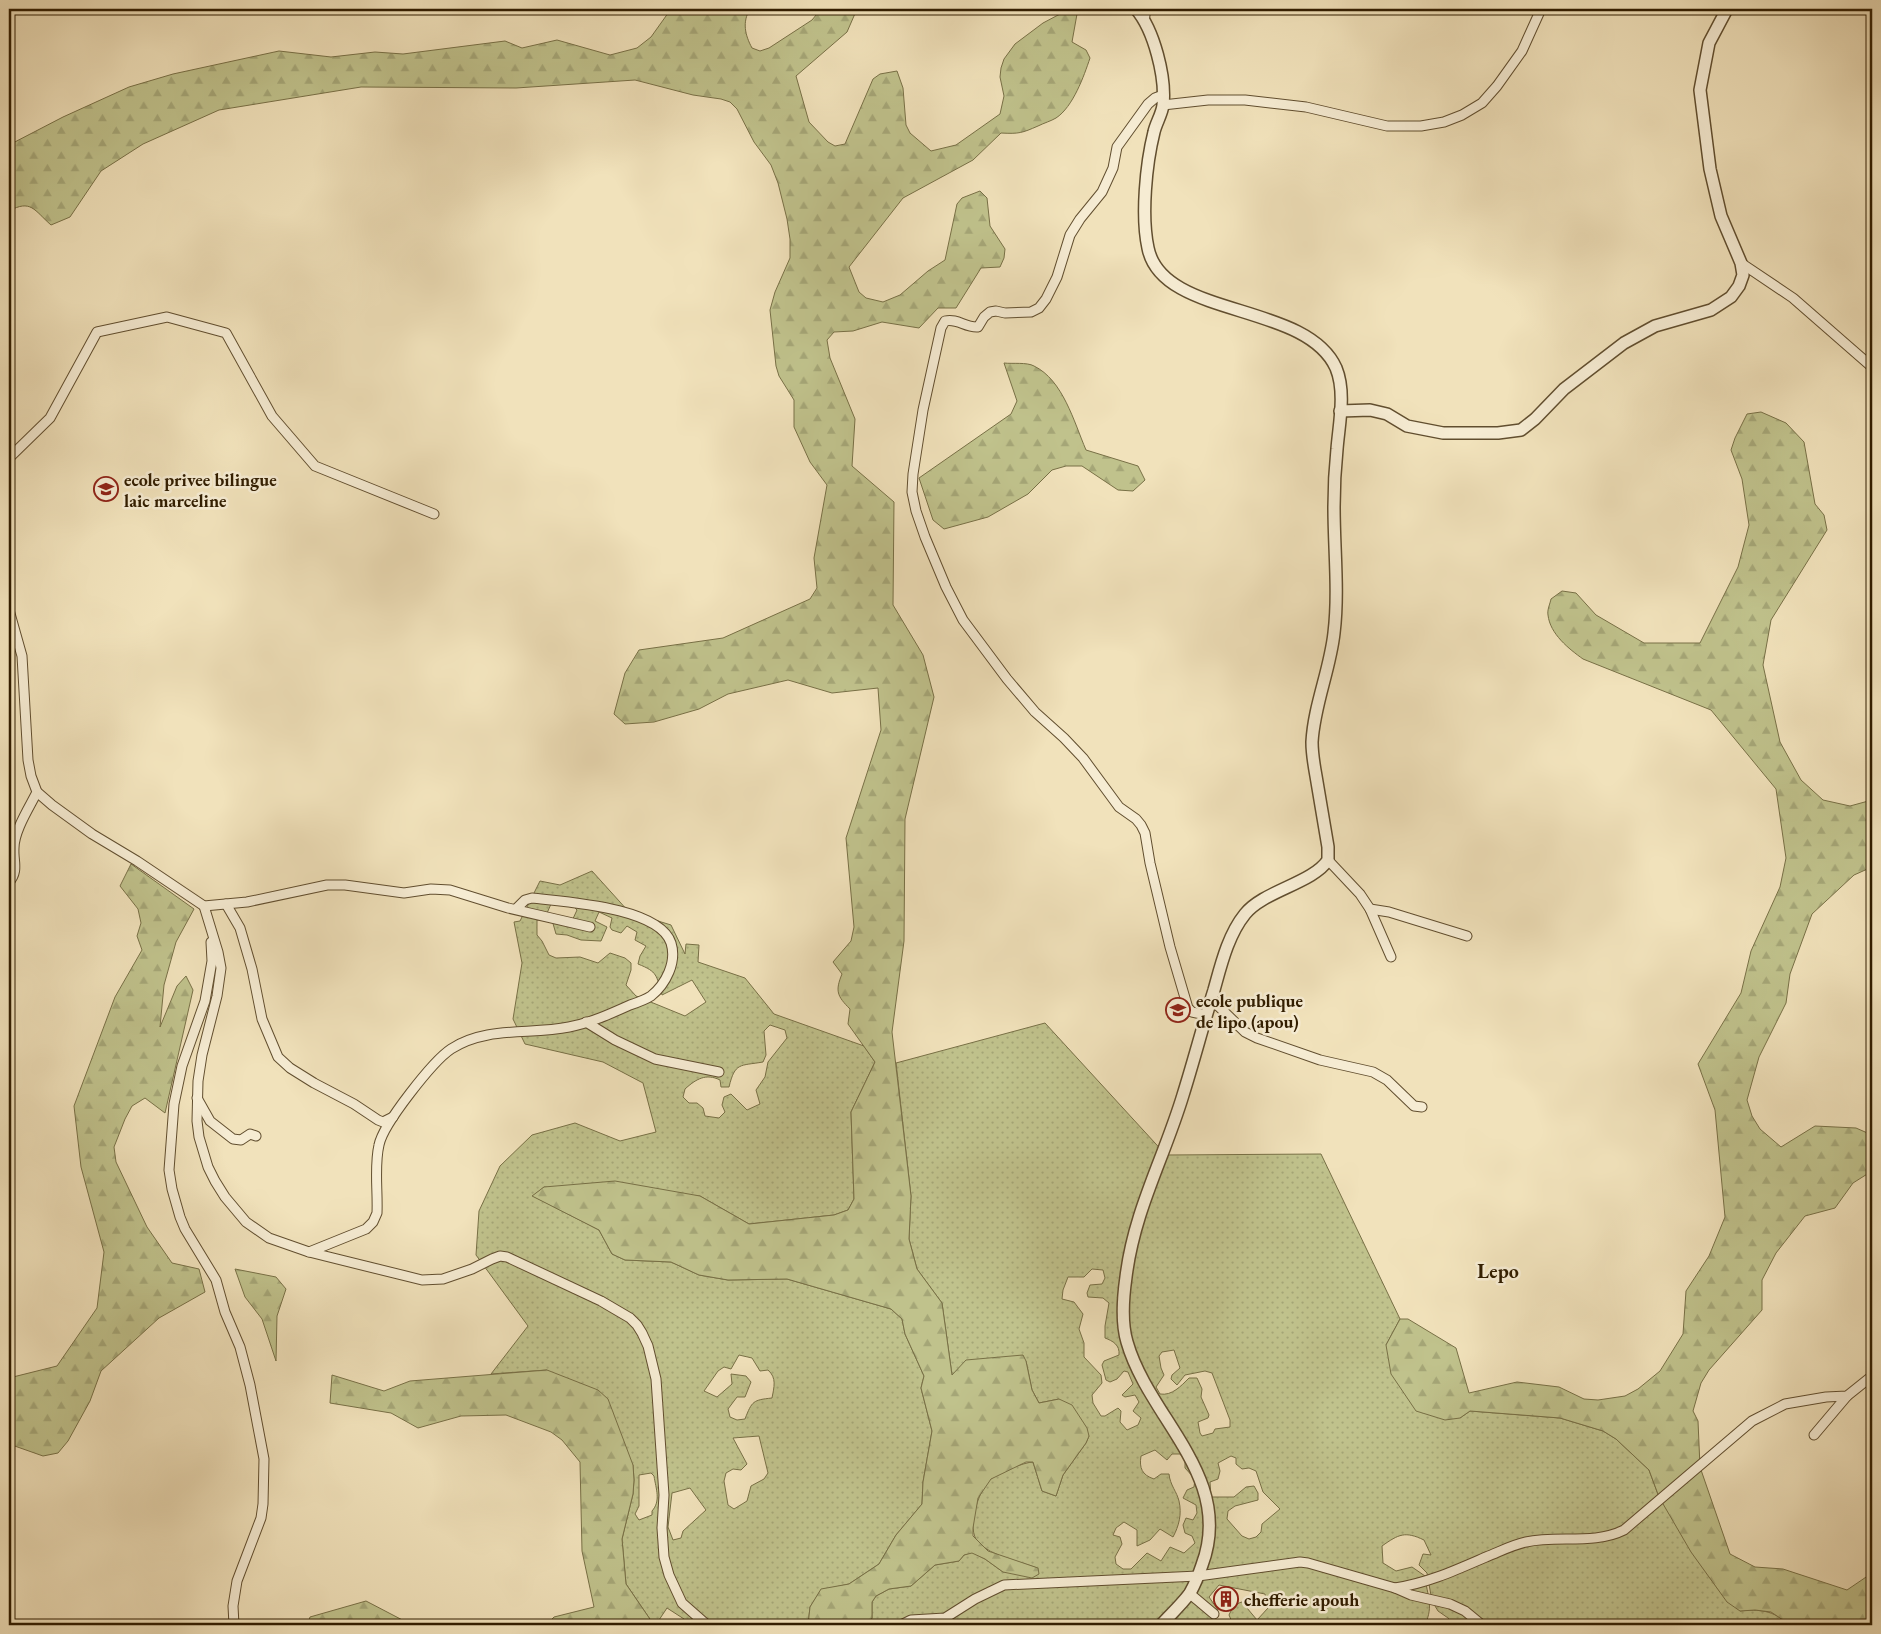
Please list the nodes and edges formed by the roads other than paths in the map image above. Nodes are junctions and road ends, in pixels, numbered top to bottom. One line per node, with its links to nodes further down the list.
1 (1136, 9): 5 (street)
2 (1146, 9): 5 (street)
3 (1540, 9): 6 (street)
4 (1727, 9): 7 (street)
5 (1144, 21): 6 (street)
6 (1163, 100): 9 (street); 25 (street)
7 (1741, 263): 8 (street); 9 (street)
8 (1872, 367)
9 (1340, 411): 14 (street)
10 (9, 458): 11 (street)
11 (434, 514)
12 (9, 610): 13 (street)
13 (37, 792): 15 (street); 17 (street)
14 (1328, 860): 19 (street); 24 (street)
15 (9, 882)
16 (226, 904): 17 (street); 18 (street); 30 (street)
17 (204, 906): 21 (street)
18 (516, 909): 20 (street); 26 (street)
19 (1370, 909): 22 (street); 23 (street)
20 (590, 927)
21 (211, 929): 28 (street); 40 (street)
22 (1467, 936)
23 (1391, 957)
24 (1211, 999): 25 (street); 29 (street)
25 (1206, 1016): 36 (street)
26 (586, 1022): 27 (street); 30 (street)
27 (719, 1072)
28 (197, 1098): 31 (street); 32 (street)
29 (1422, 1107)
30 (395, 1116): 32 (street)
31 (256, 1136)
32 (309, 1252): 41 (street)
33 (1872, 1376): 34 (street)
34 (1847, 1396): 35 (street); 37 (street)
35 (1814, 1436)
36 (1198, 1576): 37 (street); 38 (street); 42 (street)
37 (1395, 1588): 44 (street)
38 (1190, 1593): 39 (street); 43 (street)
39 (1214, 1614)
40 (234, 1625)
41 (706, 1625)
42 (901, 1625)
43 (1161, 1625)
44 (1482, 1625)

